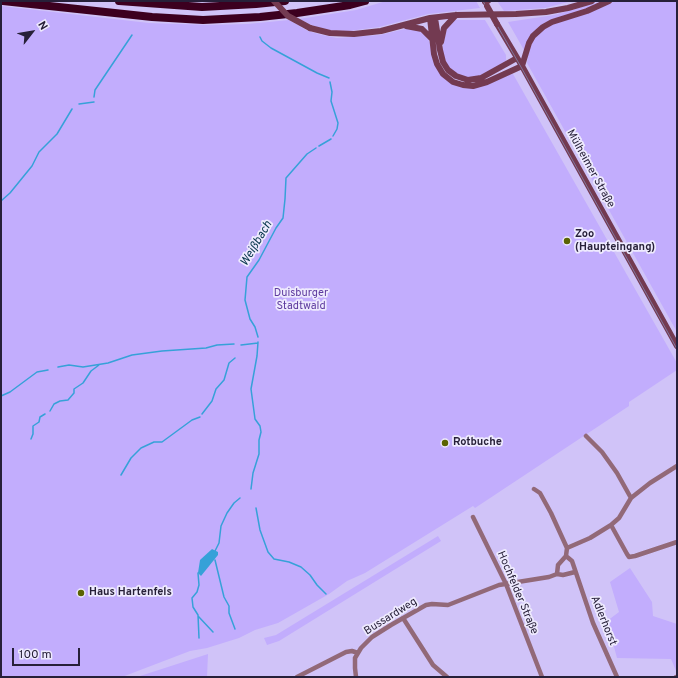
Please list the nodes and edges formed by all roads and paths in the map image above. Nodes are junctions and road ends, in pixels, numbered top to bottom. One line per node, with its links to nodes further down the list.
1 (3, 1): 10 (highway)
2 (119, 1): 4 (highway)
3 (274, 1): 13 (main road, bridge)
4 (284, 1)
5 (341, 1): 10 (highway)
6 (365, 1): 10 (highway)
7 (592, 1): 11 (main road)
8 (609, 1): 17 (main road)
9 (486, 3): 16 (main road, Mülheimer Straße, bridge)
10 (318, 10)
11 (456, 15): 12 (main road); 15 (main road)
12 (433, 18): 13 (main road); 14 (main road); 15 (main road)
13 (403, 26): 14 (main road)
14 (432, 39): 17 (main road)
15 (440, 50): 16 (main road)
16 (517, 58): 17 (main road, Mülheimer Straße)
17 (522, 66): 18 (main road, Mülheimer Straße)
18 (677, 346)
19 (586, 436): 22 (street)
20 (677, 466): 22 (street)
21 (534, 489): 26 (street)
22 (631, 498): 24 (street)
23 (473, 517): 30 (street, Hochfelder Straße)
24 (611, 525): 25 (street); 26 (street)
25 (677, 542)
26 (567, 548): 27 (street)
27 (566, 556): 28 (street, Adlerhorst); 29 (street)
28 (575, 572): 29 (street, Bussardweg); 37 (street, Adlerhorst)
29 (557, 574): 30 (street, Bussardweg)
30 (506, 584): 31 (street, Bussardweg); 36 (street, Hochfelder Straße)
31 (403, 618): 32 (street, Bussardweg); 35 (street)
32 (358, 653): 33 (street); 34 (street)
33 (296, 677)
34 (356, 677)
35 (447, 677)
36 (542, 677)
37 (617, 677)

